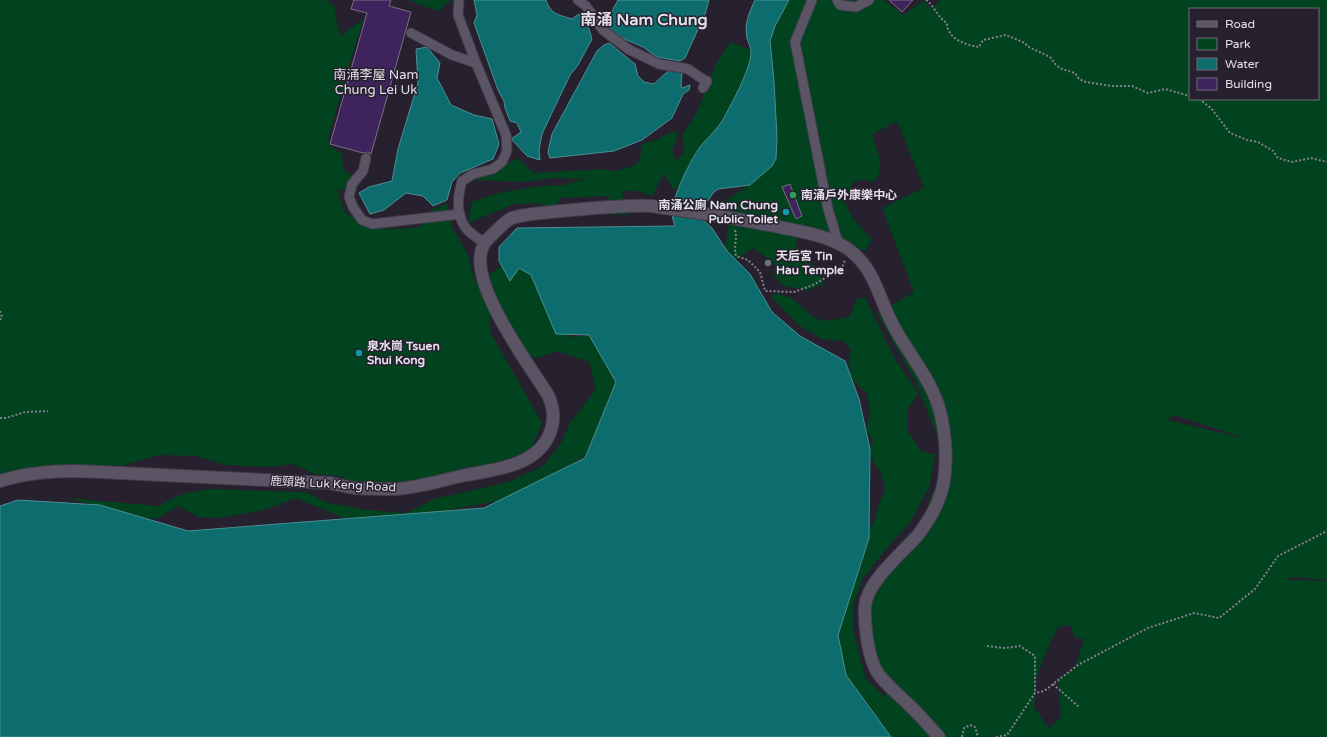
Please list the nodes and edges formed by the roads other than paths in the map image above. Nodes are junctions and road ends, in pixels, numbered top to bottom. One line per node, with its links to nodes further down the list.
1 (459, 0): 7 (street)
2 (578, 0): 8 (street)
3 (812, 0): 12 (street)
4 (837, 0): 5 (street)
5 (869, 0)
6 (410, 33): 7 (street)
7 (476, 63): 10 (street)
8 (704, 88)
9 (366, 158): 10 (street)
10 (460, 214): 11 (street)
11 (484, 243): 12 (street); 13 (street, 鹿頸路 Luk Keng Road)
12 (844, 247): 14 (street)
13 (0, 481)
14 (939, 737)

